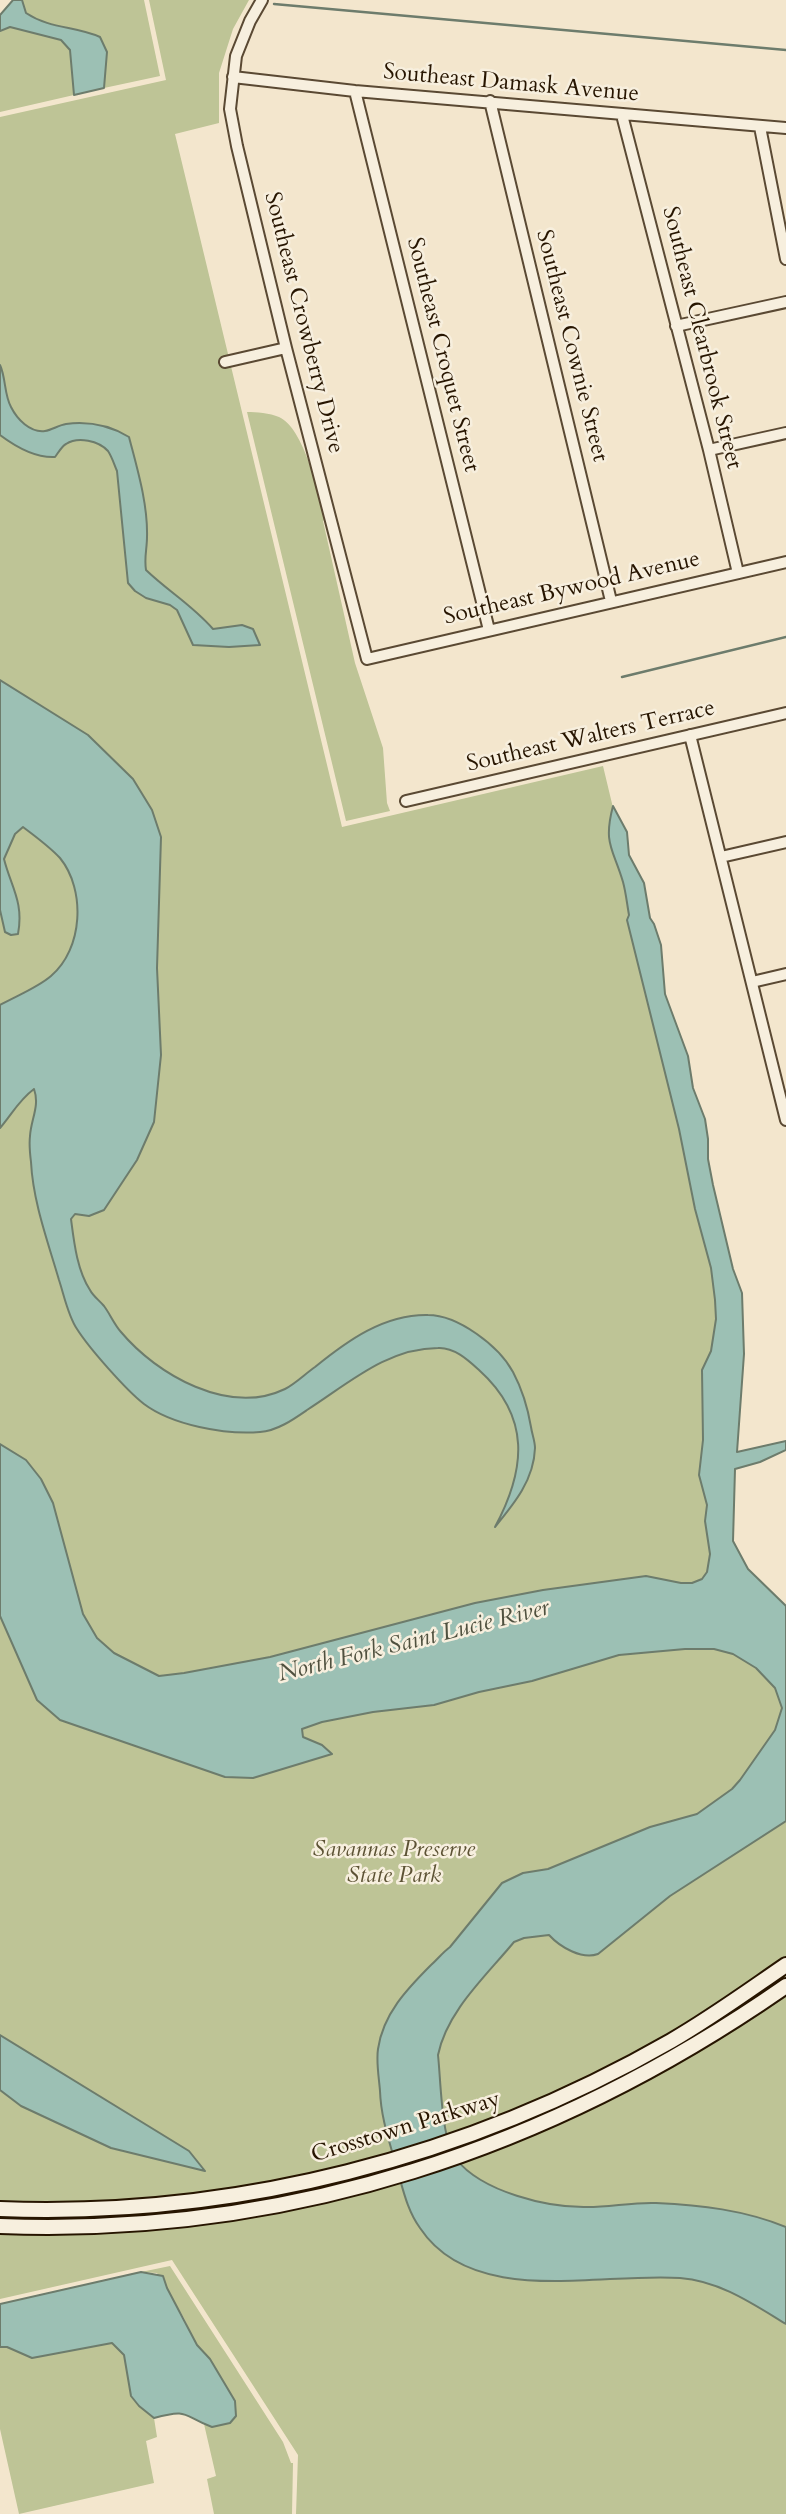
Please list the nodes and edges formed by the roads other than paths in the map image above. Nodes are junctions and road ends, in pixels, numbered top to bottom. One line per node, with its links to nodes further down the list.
1 (262, 0): 2 (street, Southeast Crowberry Drive)
2 (233, 77): 3 (street, Southeast Damask Avenue); 11 (street, Southeast Crowberry Drive)
3 (355, 91): 4 (street, Southeast Damask Avenue); 18 (street, Southeast Croquet Street)
4 (490, 101): 5 (street, Southeast Damask Avenue); 17 (street, Southeast Cownie Street)
5 (622, 115): 6 (street, Southeast Damask Avenue); 10 (street, Southeast Clearbrook Street)
6 (760, 127): 7 (street, Southeast Damask Avenue); 8 (street)
7 (786, 128)
8 (786, 259)
9 (786, 302): 10 (street)
10 (676, 326): 14 (street, Southeast Clearbrook Street)
11 (286, 348): 12 (street); 19 (street, Southeast Crowberry Drive)
12 (225, 362)
13 (786, 433): 14 (street)
14 (709, 450): 16 (street, Southeast Clearbrook Street)
15 (786, 562): 16 (street, Southeast Bywood Avenue)
16 (738, 573): 17 (street, Southeast Bywood Avenue)
17 (611, 601): 18 (street, Southeast Bywood Avenue)
18 (488, 630): 19 (street, Southeast Bywood Avenue)
19 (367, 659)
20 (786, 713): 21 (street, Southeast Walters Terrace)
21 (690, 736): 22 (street, Southeast Walters Terrace); 24 (street)
22 (406, 801)
23 (786, 842): 24 (street)
24 (721, 857): 26 (street)
25 (786, 974): 26 (street)
26 (752, 982): 27 (street)
27 (784, 1105): 28 (street)
28 (786, 1120)
29 (786, 1965): 31 (main road, Crosstown Parkway)
30 (786, 1986): 32 (main road, Crosstown Parkway)
31 (0, 2209)
32 (0, 2226)

